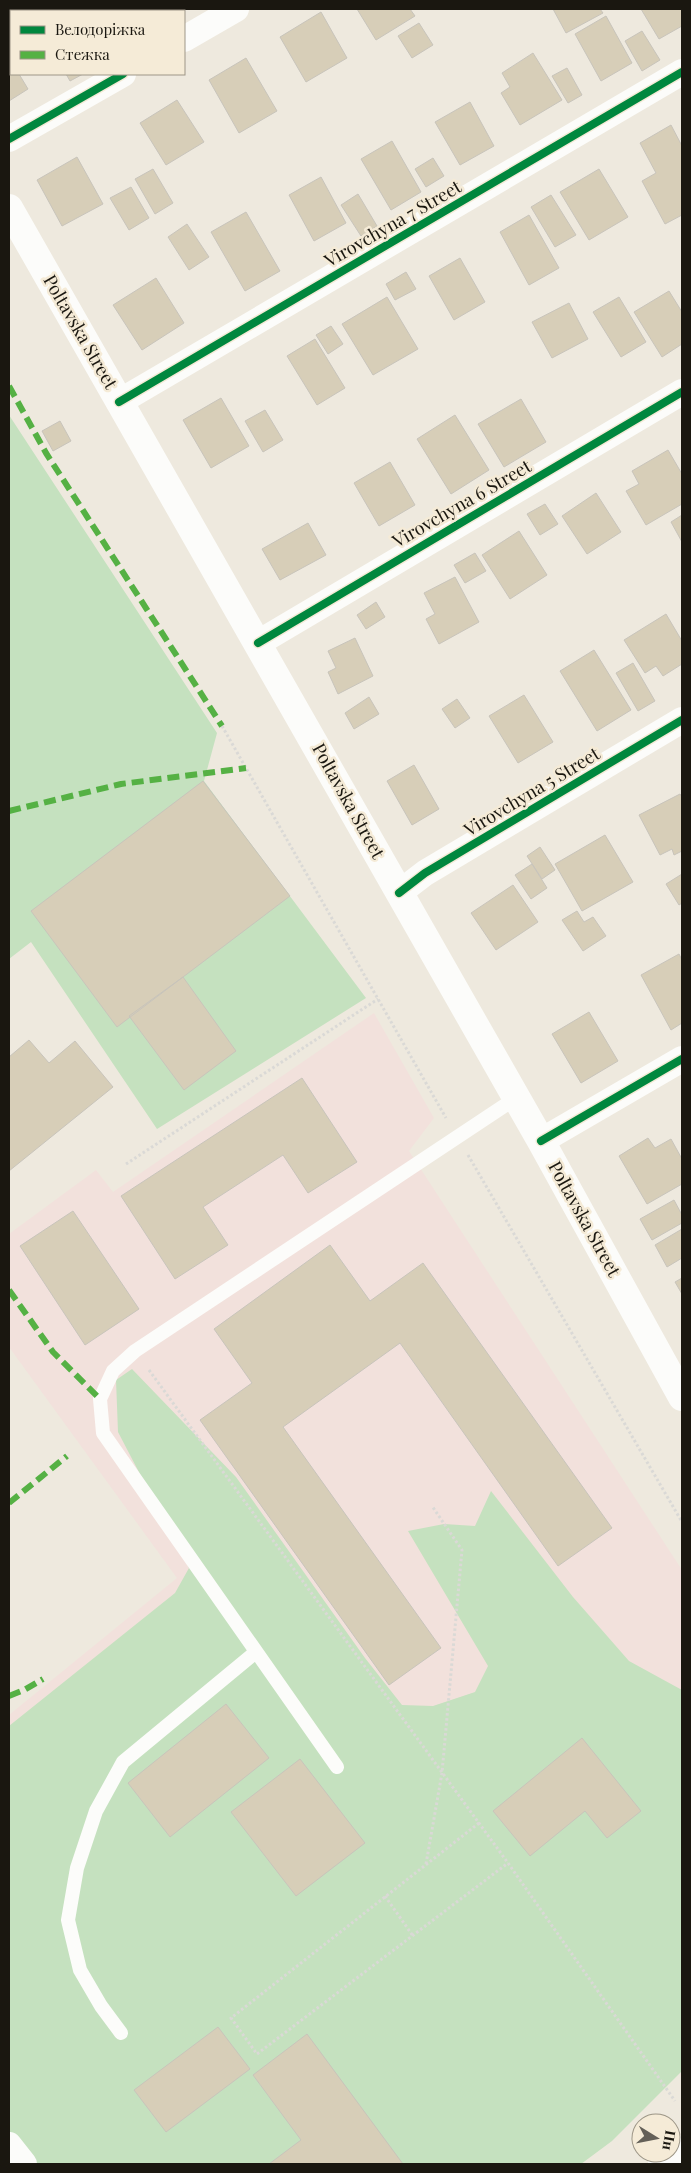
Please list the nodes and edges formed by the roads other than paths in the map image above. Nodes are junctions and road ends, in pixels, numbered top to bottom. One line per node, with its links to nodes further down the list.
1 (236, 9): 2 (street)
2 (185, 38)
3 (682, 72): 8 (street, Virovchyna 7 Street)
4 (121, 75): 5 (street)
5 (9, 139)
6 (9, 208): 8 (main road, Poltavska Street)
7 (682, 392): 9 (street, Virovchyna 6 Street)
8 (119, 402): 9 (main road, Poltavska Street)
9 (258, 643): 11 (main road, Poltavska Street)
10 (682, 720): 11 (street, Virovchyna 5 Street)
11 (399, 893): 13 (main road, Poltavska Street)
12 (682, 1059): 14 (street)
13 (516, 1098): 14 (main road, Poltavska Street); 16 (lane)
14 (540, 1142): 15 (main road, Poltavska Street)
15 (681, 1393)
16 (256, 1652): 17 (lane); 18 (lane)
17 (337, 1767)
18 (121, 2033)
19 (9, 2145): 21 (street)
20 (682, 2149): 22 (main road)
21 (24, 2164)
22 (662, 2164)

